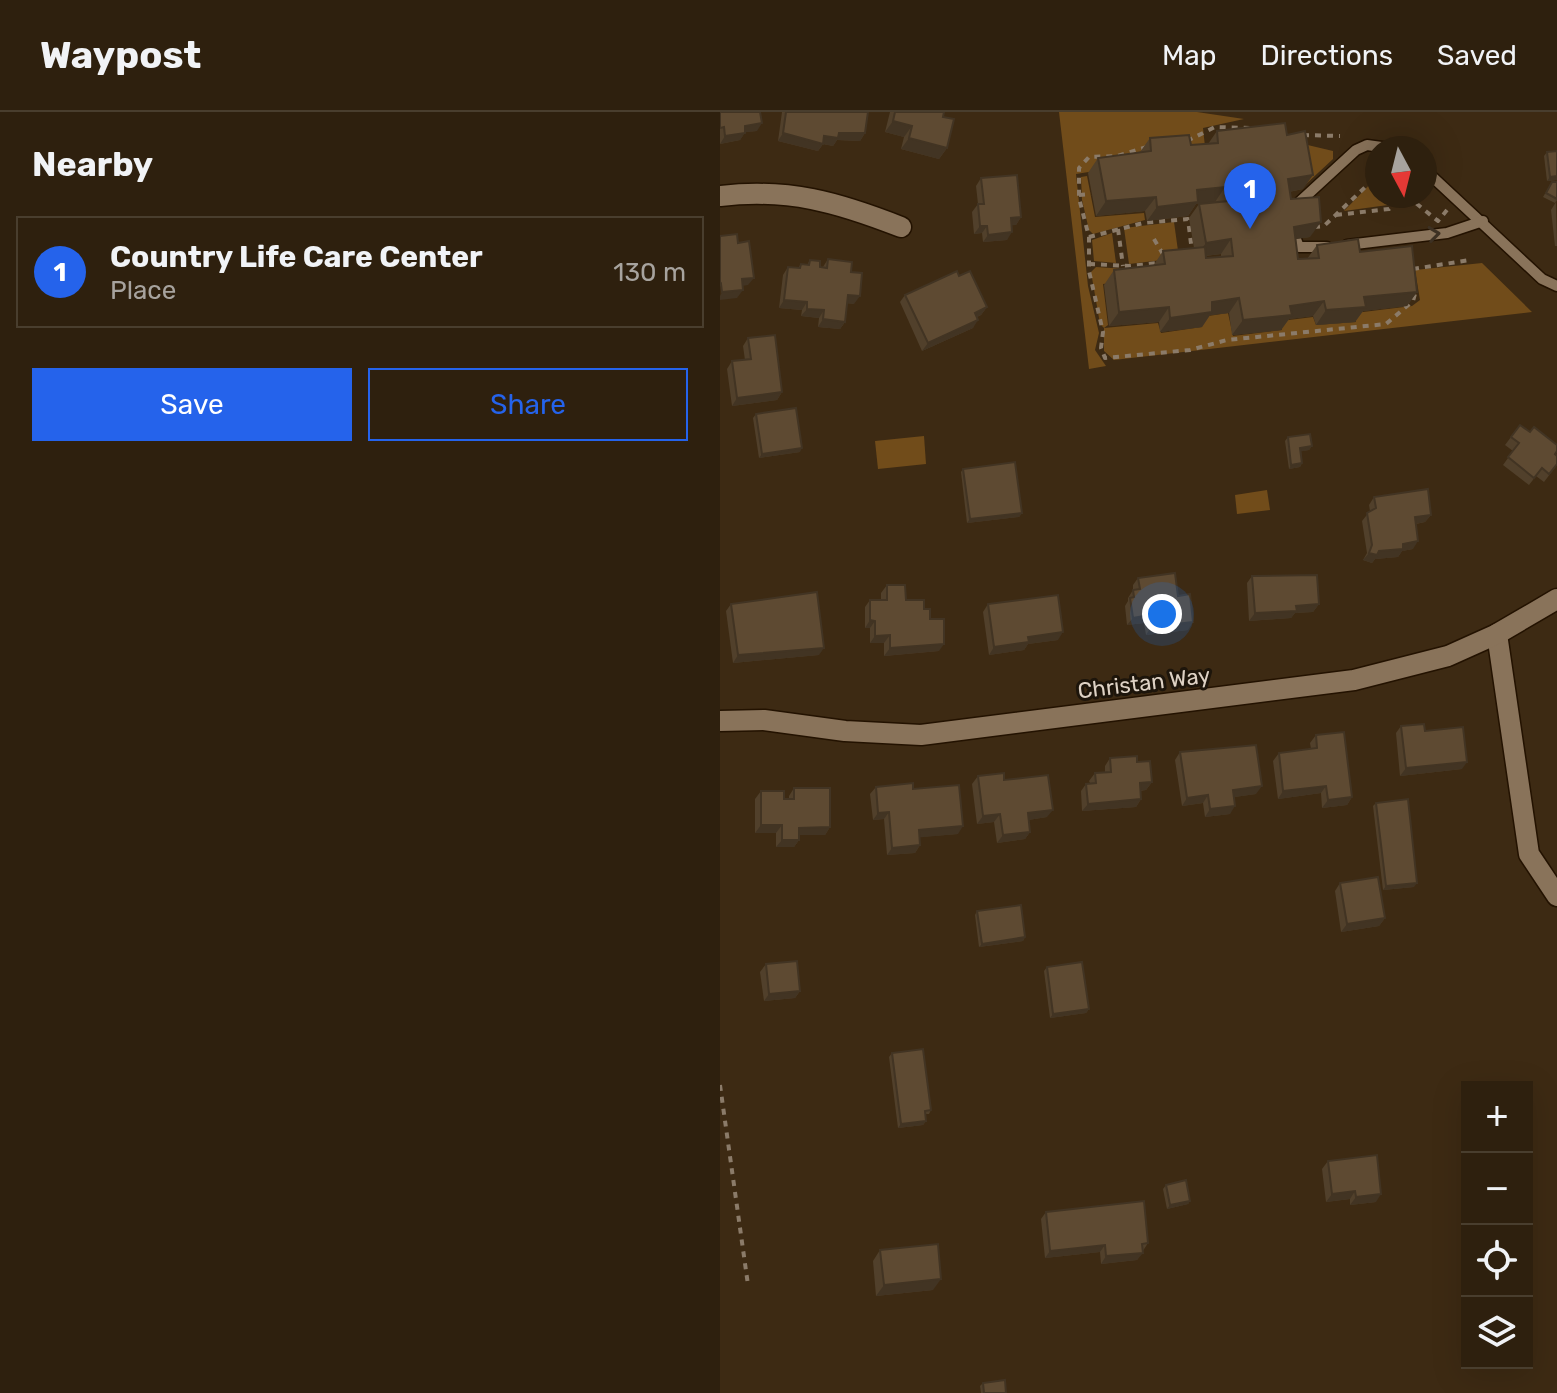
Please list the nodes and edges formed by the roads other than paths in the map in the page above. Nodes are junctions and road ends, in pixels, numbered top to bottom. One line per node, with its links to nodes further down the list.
1 (1365, 146): 4 (lane, one-way to 4)
2 (1437, 181): 4 (lane)
3 (720, 196): 5 (street)
4 (1483, 221): 6 (lane)
5 (901, 227)
6 (1557, 286)
7 (1557, 599): 8 (street, Christan Way)
8 (1497, 634): 9 (street, Christan Way); 10 (street)
9 (720, 721)
10 (1557, 896)

